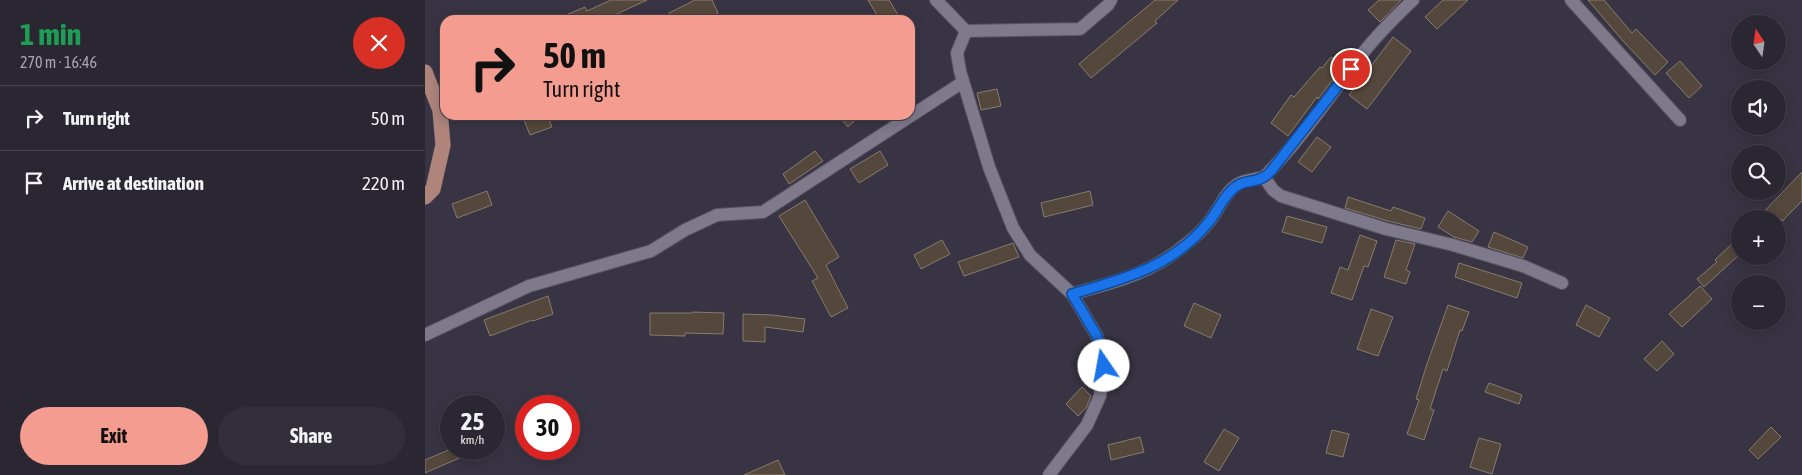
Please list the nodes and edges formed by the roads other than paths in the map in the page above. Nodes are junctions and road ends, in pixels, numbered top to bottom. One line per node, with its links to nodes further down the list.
1 (936, 0): 5 (street)
2 (1111, 0): 5 (street)
3 (1413, 0): 13 (street)
4 (1571, 0): 12 (street)
5 (966, 30): 7 (street)
6 (425, 72): 8 (main road)
7 (963, 82): 9 (street); 16 (street)
8 (440, 108)
9 (915, 113)
10 (442, 120): 14 (main road)
11 (905, 120): 17 (street)
12 (1680, 120)
13 (1264, 178): 15 (street); 16 (street)
14 (425, 197)
15 (1562, 282)
16 (1072, 294): 18 (street)
17 (425, 335)
18 (1049, 475)

